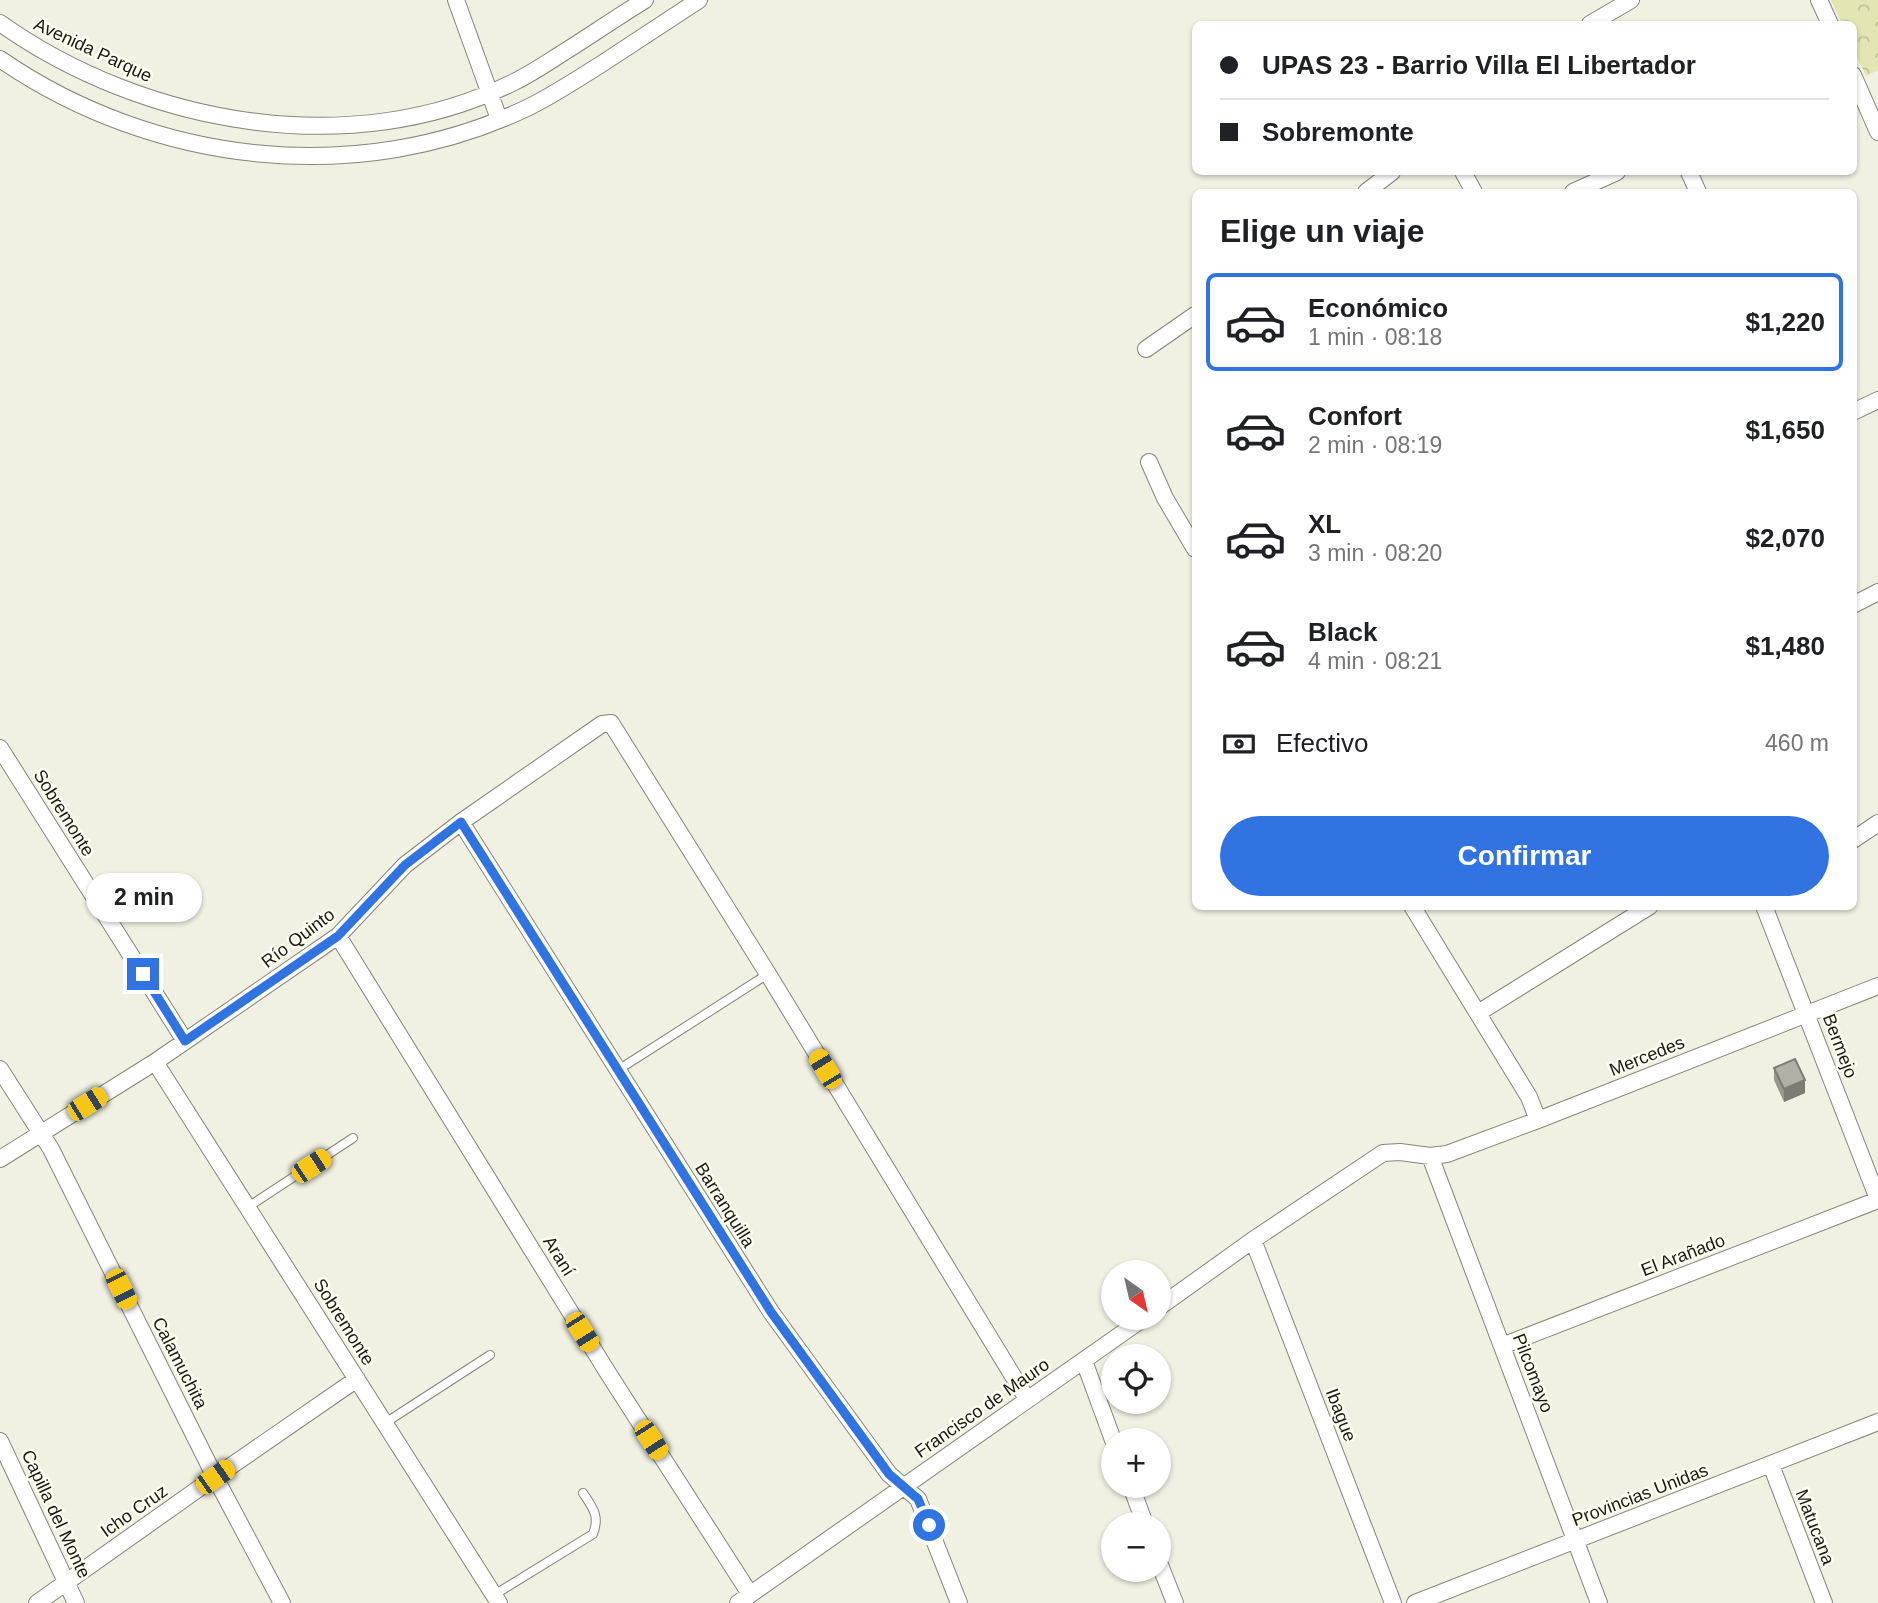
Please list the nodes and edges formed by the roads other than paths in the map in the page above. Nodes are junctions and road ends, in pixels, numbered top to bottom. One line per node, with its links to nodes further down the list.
1 (456, 0): 11 (street)
2 (645, 0): 11 (street, Avenida Parque)
3 (699, 0): 12 (street)
4 (1819, 0): 7 (street)
5 (1626, 1): 6 (street)
6 (1595, 21)
7 (1829, 21)
8 (0, 23): 11 (street, Avenida Parque)
9 (0, 59): 12 (street)
10 (1857, 84): 13 (street)
11 (489, 93): 12 (street)
12 (499, 120)
13 (1878, 132)
14 (1388, 175): 16 (street)
15 (1610, 175): 17 (street)
16 (1370, 189)
17 (1579, 189)
18 (1192, 317): 19 (street)
19 (1146, 349)
20 (1878, 400): 21 (street)
21 (1857, 410)
22 (1149, 462): 23 (street)
23 (1190, 529)
24 (1878, 592): 25 (street)
25 (1857, 604)
26 (1, 750): 38 (street, Sobremonte)
27 (461, 822): 33 (street, Río Quinto); 34 (street, Río Quinto); 41 (street, Barranquilla)
28 (1878, 823): 29 (street)
29 (1857, 837)
30 (1414, 910): 36 (street)
31 (1644, 910): 36 (street)
32 (1767, 910): 37 (street, Bermejo)
33 (338, 936): 38 (street, Río Quinto); 69 (street, Araní)
34 (768, 975): 41 (lane); 56 (street)
35 (1878, 986): 37 (street, Mercedes)
36 (1478, 1013): 42 (street)
37 (1806, 1013): 42 (street, Mercedes); 47 (street, Bermejo)
38 (185, 1041): 39 (street, Río Quinto)
39 (155, 1062): 43 (street, Río Quinto); 48 (street, Sobremonte)
40 (0, 1069): 43 (street, Calamuchita)
41 (618, 1070): 63 (street, Barranquilla)
42 (1538, 1120): 45 (street, Mercedes)
43 (41, 1132): 46 (street, Río Quinto); 62 (street, Calamuchita)
44 (353, 1138): 48 (lane)
45 (1430, 1156): 49 (street); 52 (street, Pilcomayo)
46 (0, 1160)
47 (1878, 1199): 52 (street, El Arañado)
48 (248, 1208): 55 (street, Sobremonte)
49 (1253, 1240): 50 (street); 75 (street, Ibague)
50 (1171, 1299)
51 (1127, 1330): 54 (street, Francisco de Mauro)
52 (1502, 1346): 65 (street, Pilcomayo)
53 (490, 1355): 58 (lane)
54 (1084, 1361): 56 (street, Francisco de Mauro); 59 (street)
55 (357, 1379): 58 (street, Sobremonte); 62 (street, Icho Cruz)
56 (1027, 1399): 63 (street, Francisco de Mauro)
57 (1878, 1422): 61 (street, Provincias Unidas)
58 (386, 1423): 68 (street, Sobremonte)
59 (1109, 1428)
60 (0, 1441): 66 (street, Capilla del Monte)
61 (1771, 1465): 65 (street, Provincias Unidas); 78 (street, Matucana)
62 (215, 1477): 66 (street, Icho Cruz); 72 (street, Calamuchita)
63 (904, 1486): 69 (street, Francisco de Mauro); 73 (street, Barranquilla)
64 (583, 1493): 68 (lane)
65 (1575, 1541): 76 (street, Provincias Unidas); 77 (street, Pilcomayo)
66 (67, 1582): 70 (street, Icho Cruz); 71 (street, Capilla del Monte)
67 (1167, 1582): 74 (street)
68 (497, 1599)
69 (742, 1601)
70 (37, 1603)
71 (76, 1603)
72 (282, 1603)
73 (959, 1603)
74 (1175, 1603)
75 (1393, 1603)
76 (1415, 1603)
77 (1599, 1603)
78 (1824, 1603)

